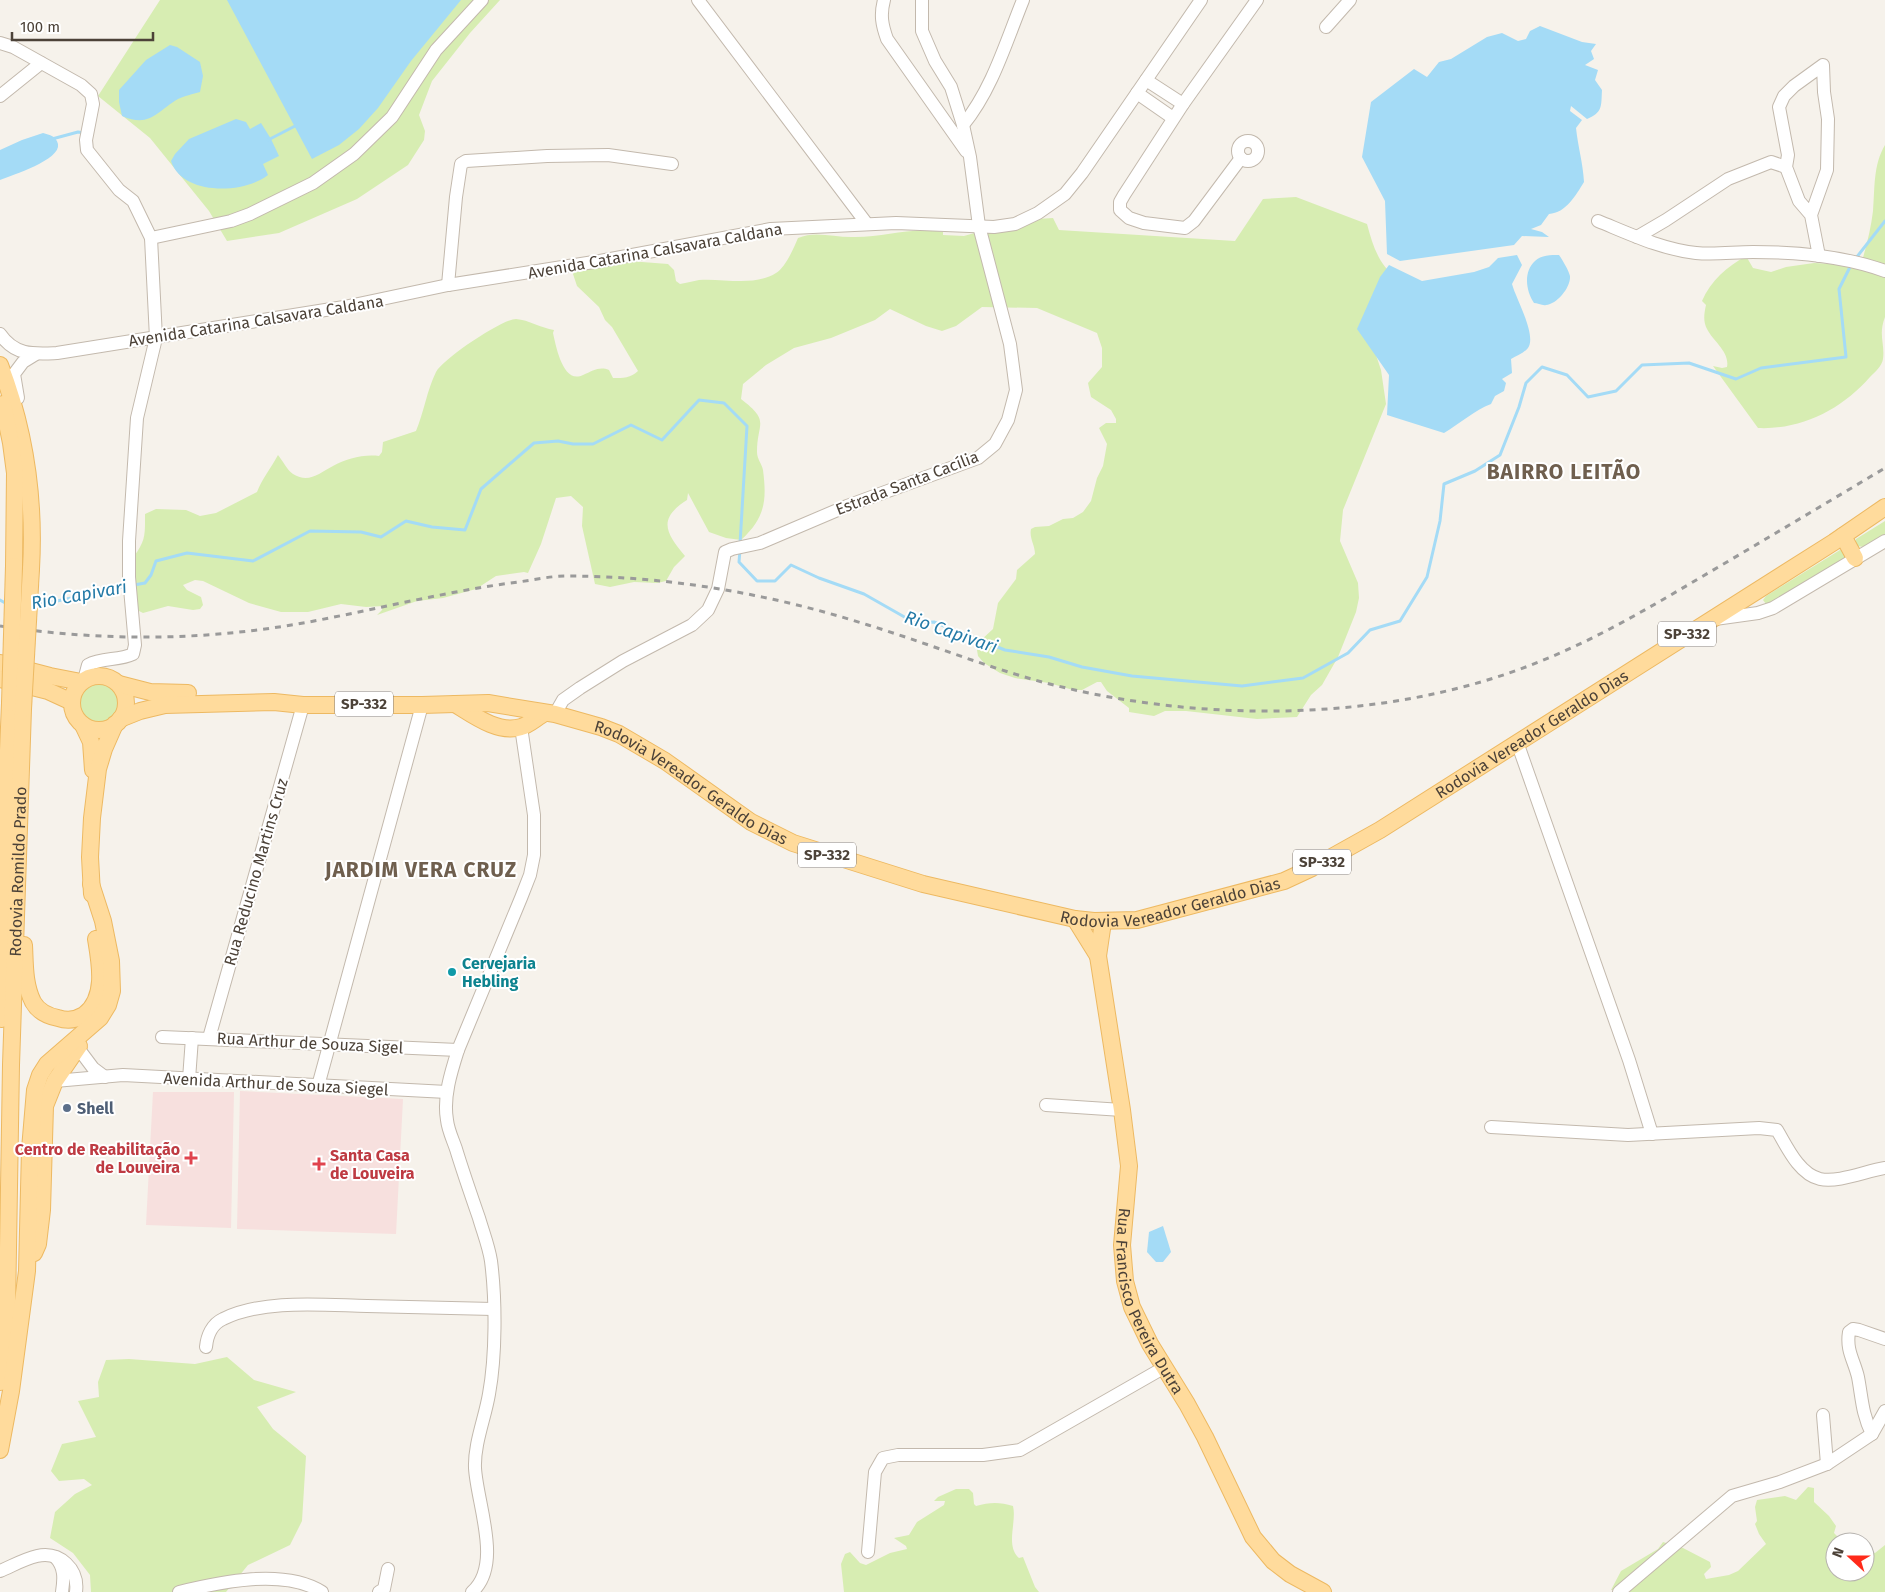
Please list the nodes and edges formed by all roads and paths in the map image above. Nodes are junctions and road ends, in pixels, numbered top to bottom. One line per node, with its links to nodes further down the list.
1 (482, 0): 27 (street)
2 (698, 0): 24 (street)
3 (884, 0): 18 (street)
4 (922, 0): 17 (street, Estrada Santa Cacília)
5 (1024, 0): 17 (street)
6 (1201, 0): 12 (street, Avenida Catarina Calsavara Caldana)
7 (1257, 0): 15 (street)
8 (1350, 0): 9 (street)
9 (1326, 27)
10 (0, 43): 11 (street)
11 (41, 63): 14 (street); 27 (street)
12 (1146, 80): 13 (street, Avenida Catarina Calsavara Caldana); 15 (street)
13 (1137, 93): 16 (street); 25 (street, Avenida Catarina Calsavara Caldana)
14 (0, 96)
15 (1183, 104): 16 (street)
16 (1173, 118): 19 (street)
17 (963, 125): 18 (street, Estrada Santa Cacília)
18 (970, 157): 25 (street, Estrada Santa Cacília)
19 (1241, 158)
20 (672, 164): 30 (street)
21 (1786, 167): 22 (street); 22 (street); 26 (street)
22 (1811, 215): 28 (street)
23 (1598, 221): 26 (street)
24 (867, 224): 25 (street, Avenida Catarina Calsavara Caldana); 30 (street, Avenida Catarina Calsavara Caldana)
25 (979, 226): 54 (street, Estrada Santa Cacília)
26 (1637, 237): 28 (street)
27 (151, 238): 32 (street)
28 (1819, 256): 29 (street)
29 (1880, 269)
30 (448, 285): 32 (street, Avenida Catarina Calsavara Caldana)
31 (0, 334): 33 (street)
32 (156, 338): 33 (street, Avenida Catarina Calsavara Caldana); 44 (street)
33 (36, 354): 40 (street)
34 (0, 365): 40 (main road, Rodovia Romildo Prado)
35 (0, 395): 52 (main road, Rodovia Romildo Prado, bridge)
36 (1885, 507): 37 (main road, Rodovia Vereador Geraldo Dias / SP-332)
37 (1843, 536): 39 (main road); 41 (main road, Rodovia Vereador Geraldo Dias / SP-332)
38 (1885, 541): 39 (street)
39 (1855, 558): 41 (street)
40 (31, 566): 52 (main road, Rodovia Romildo Prado, bridge)
41 (1710, 620): 59 (main road, Rodovia Vereador Geraldo Dias / SP-332)
42 (0, 663): 44 (main road, SP-332)
43 (0, 679): 46 (main road)
44 (82, 681): 45 (main road, SP-332); 46 (main road)
45 (119, 684): 47 (main road, Rodovia Vereador Geraldo Dias / SP-332); 56 (main road)
46 (72, 702): 57 (main road)
47 (274, 702): 50 (main road, Rodovia Vereador Geraldo Dias / SP-332); 56 (main road, Rodovia Vereador Geraldo Dias / SP-332)
48 (488, 703): 49 (main road, Rodovia Vereador Geraldo Dias / SP-332); 53 (main road, Rodovia Vereador Geraldo Dias / SP-332); 55 (main road)
49 (454, 704): 51 (main road, Rodovia Vereador Geraldo Dias / SP-332); 55 (main road)
50 (303, 705): 51 (main road, Rodovia Vereador Geraldo Dias / SP-332); 69 (street, Rua Reducino Martins Cruz)
51 (422, 705): 70 (street)
52 (16, 706): 62 (main road, Rodovia Romildo Prado)
53 (516, 707): 54 (main road, Rodovia Vereador Geraldo Dias / SP-332); 58 (main road)
54 (550, 713): 58 (main road); 63 (main road, Rodovia Vereador Geraldo Dias / SP-332)
55 (483, 720): 58 (main road)
56 (118, 722): 57 (main road, SP-332); 60 (main road)
57 (83, 724): 60 (main road)
58 (520, 727): 72 (street)
59 (1518, 742): 64 (main road, Rodovia Vereador Geraldo Dias / SP-332); 81 (street)
60 (95, 787): 61 (main road)
61 (92, 884): 62 (main road); 66 (main road)
62 (6, 919): 83 (main road, Rodovia Romildo Prado); 90 (main road, Rodovia Romildo Prado)
63 (1075, 919): 64 (main road, Rodovia Vereador Geraldo Dias / SP-332); 65 (main road, Rua Francisco Pereira Dutra)
64 (1103, 922): 65 (main road, Rua Francisco Pereira Dutra)
65 (1098, 956): 79 (main road, Rua Francisco Pereira Dutra)
66 (86, 1030): 71 (main road); 85 (main road)
67 (162, 1037): 68 (street, Rua Arthur de Souza Sigel)
68 (192, 1038): 69 (street, Rua Arthur de Souza Sigel); 74 (street)
69 (209, 1038): 70 (street, Rua Arthur de Souza Sigel)
70 (328, 1044): 72 (street, Rua Arthur de Souza Sigel); 76 (street)
71 (78, 1048): 73 (street); 75 (main road)
72 (458, 1050): 77 (street)
73 (105, 1077): 74 (street, Avenida Arthur de Souza Siegel); 75 (street, Avenida Arthur de Souza Siegel)
74 (189, 1080): 76 (street, Avenida Arthur de Souza Siegel)
75 (55, 1081): 85 (main road)
76 (318, 1086): 77 (street, Avenida Arthur de Souza Siegel)
77 (448, 1092): 86 (street)
78 (1046, 1105): 79 (street)
79 (1122, 1110): 89 (main road, Rua Francisco Pereira Dutra)
80 (1491, 1127): 81 (street)
81 (1652, 1134): 82 (street)
82 (1885, 1168)
83 (1, 1195): 84 (main road, Rodovia Romildo Prado)
84 (0, 1234)
85 (27, 1271): 94 (main road)
86 (494, 1309): 88 (street); 105 (street)
87 (1885, 1339): 93 (street)
88 (206, 1347)
89 (1165, 1367): 96 (street); 106 (main road, Rua Francisco Pereira Dutra)
90 (0, 1382)
91 (1885, 1411): 93 (street)
92 (1823, 1415): 95 (street)
93 (1872, 1434): 95 (street)
94 (0, 1450)
95 (1827, 1464): 107 (street)
96 (868, 1552)
97 (53, 1556): 99 (street); 100 (street); 101 (street)
98 (388, 1569): 104 (street)
99 (0, 1571)
100 (62, 1592)
101 (76, 1592)
102 (179, 1592): 103 (street)
103 (322, 1592)
104 (379, 1592)
105 (472, 1592)
106 (1323, 1592)
107 (1619, 1592)

